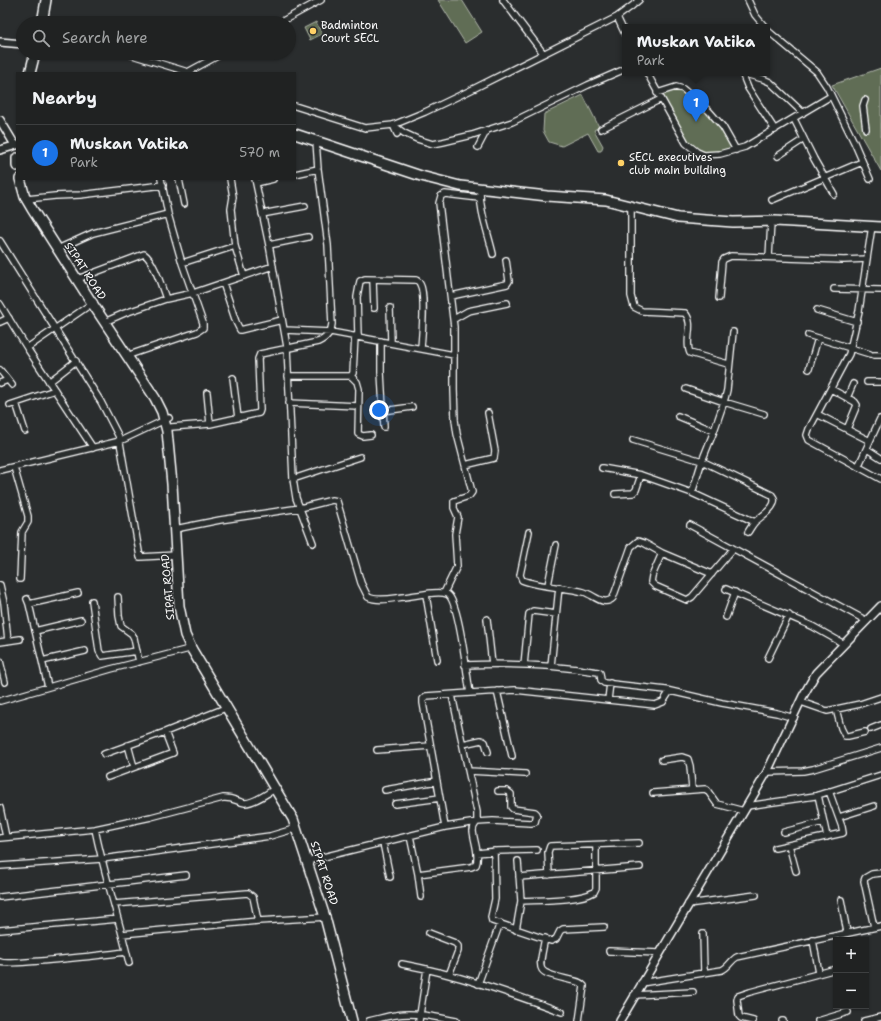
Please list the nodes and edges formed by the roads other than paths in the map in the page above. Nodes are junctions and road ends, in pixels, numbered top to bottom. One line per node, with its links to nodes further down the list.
1 (46, 0): 6 (main road)
2 (321, 0): 7 (street)
3 (503, 0): 14 (street)
4 (639, 0): 8 (street)
5 (748, 0): 9 (street)
6 (43, 16)
7 (292, 16)
8 (617, 17): 10 (street); 14 (street)
9 (762, 24)
10 (622, 28)
11 (770, 33): 25 (street)
12 (0, 42): 13 (street)
13 (16, 43)
14 (543, 53): 32 (street)
15 (34, 60): 19 (main road)
16 (150, 60): 20 (street)
17 (211, 60): 20 (street)
18 (622, 70): 35 (street)
19 (31, 72)
20 (190, 72)
21 (649, 76): 24 (street)
22 (743, 76): 36 (street)
23 (752, 76): 29 (street)
24 (657, 92): 26 (street); 44 (street)
25 (832, 96): 29 (street); 46 (street)
26 (661, 99): 33 (street); 44 (street)
27 (865, 100): 34 (street)
28 (296, 106): 32 (street)
29 (803, 113): 30 (street)
30 (794, 118): 36 (street); 39 (street)
31 (0, 120): 41 (street)
32 (392, 125): 35 (street); 38 (street)
33 (601, 129)
34 (866, 129)
35 (487, 130): 42 (street)
36 (774, 130): 44 (street)
37 (296, 134): 40 (main road)
38 (396, 134)
39 (804, 139): 45 (street); 49 (street)
40 (316, 141): 47 (street); 58 (main road)
41 (16, 145): 43 (street)
42 (478, 147)
43 (0, 150)
44 (736, 150)
45 (778, 156)
46 (862, 162): 49 (street); 50 (street)
47 (318, 169): 48 (street); 106 (street)
48 (296, 174)
49 (824, 177): 59 (street); 62 (street)
50 (870, 179)
51 (20, 180): 61 (main road, SIPAT ROAD)
52 (25, 180): 61 (main road, SIPAT ROAD)
53 (161, 180): 57 (street)
54 (179, 180): 63 (street)
55 (230, 180): 73 (street)
56 (255, 181): 67 (street)
57 (163, 185): 61 (street); 66 (street)
58 (480, 188): 60 (street); 65 (main road)
59 (834, 194)
60 (479, 198): 75 (street); 89 (street)
61 (29, 199): 74 (main road, SIPAT ROAD); 92 (main road, SIPAT ROAD)
62 (772, 200)
63 (184, 204)
64 (305, 206): 67 (street)
65 (631, 206): 68 (main road); 121 (street)
66 (168, 214): 74 (street); 79 (street)
67 (262, 214): 72 (street)
68 (771, 222): 69 (main road); 76 (street)
69 (876, 226): 77 (street)
70 (308, 237): 72 (street)
71 (0, 241): 104 (street)
72 (269, 244): 80 (street)
73 (235, 246): 79 (street); 81 (street)
74 (62, 247): 82 (main road, SIPAT ROAD)
75 (493, 254)
76 (768, 258): 77 (street); 90 (street)
77 (867, 259): 86 (street)
78 (506, 260): 89 (street)
79 (182, 263): 88 (street)
80 (273, 266): 81 (street); 101 (street)
81 (244, 276): 84 (street)
82 (80, 278): 91 (street); 92 (main road, SIPAT ROAD)
83 (374, 280): 95 (street); 109 (street); 115 (street)
84 (223, 283): 88 (street); 101 (street)
85 (834, 289): 86 (street)
86 (862, 290): 87 (street); 103 (street)
87 (881, 290)
88 (193, 293): 91 (street); 117 (street)
89 (451, 296): 99 (street)
90 (719, 298)
91 (166, 299): 100 (street)
92 (94, 302): 100 (main road, SIPAT ROAD); 104 (street); 150 (main road, SIPAT ROAD)
93 (507, 302): 99 (street)
94 (0, 304): 98 (street)
95 (374, 308)
96 (390, 308): 112 (street)
97 (817, 310): 103 (street)
98 (9, 318): 102 (street); 114 (street)
99 (454, 319): 118 (street)
100 (109, 320): 117 (main road, SIPAT ROAD)
101 (282, 320): 105 (street)
102 (0, 322)
103 (856, 322): 116 (street)
104 (55, 328): 114 (street); 120 (street)
105 (284, 330): 106 (street); 113 (street)
106 (331, 332): 109 (street); 113 (street)
107 (732, 332): 121 (street)
108 (808, 335): 110 (street)
109 (356, 336): 111 (street); 125 (street)
110 (818, 338): 116 (street); 122 (street)
111 (381, 341): 112 (street); 143 (street)
112 (391, 342): 115 (street)
113 (287, 347): 124 (street); 148 (street)
114 (27, 348): 127 (street)
115 (421, 348): 118 (street)
116 (850, 349): 119 (street); 133 (street)
117 (132, 354): 150 (main road, SIPAT ROAD)
118 (454, 355): 165 (street)
119 (881, 355)
120 (76, 361): 127 (street); 158 (street)
121 (728, 364): 137 (street)
122 (809, 369)
123 (0, 370): 130 (street)
124 (288, 376): 125 (street); 139 (street)
125 (351, 376): 141 (street)
126 (233, 378): 148 (street)
127 (49, 382): 134 (street)
128 (867, 382): 129 (street)
129 (881, 382)
130 (0, 383)
131 (854, 384): 136 (street)
132 (686, 389): 137 (street)
133 (831, 389): 136 (street); 146 (street)
134 (55, 390): 138 (street); 160 (street)
135 (207, 393): 151 (street)
136 (847, 398): 153 (street)
137 (724, 402): 145 (street); 155 (street)
138 (16, 403): 140 (street); 154 (street)
139 (290, 403): 141 (street); 171 (street)
140 (10, 405)
141 (358, 406): 156 (street)
142 (412, 407): 143 (street)
143 (383, 411): 152 (street)
144 (488, 413): 165 (street)
145 (764, 414)
146 (817, 414): 153 (street); 167 (street)
147 (678, 416): 155 (street)
148 (238, 418): 151 (street)
149 (880, 419): 159 (street)
150 (168, 422): 151 (street); 158 (street); 178 (main road, SIPAT ROAD)
151 (210, 424)
152 (384, 427)
153 (847, 429): 159 (street)
154 (25, 431)
155 (714, 432): 164 (street)
156 (371, 435)
157 (633, 440): 164 (street)
158 (120, 441): 160 (street); 185 (street)
159 (870, 441): 161 (street)
160 (93, 448): 166 (street)
161 (866, 449): 163 (street); 167 (street)
162 (360, 457): 171 (street)
163 (881, 458)
164 (702, 461): 173 (street); 176 (street)
165 (465, 465): 194 (street)
166 (14, 467): 169 (street); 187 (street)
167 (858, 467): 172 (street)
168 (602, 468): 170 (street)
169 (0, 470)
170 (642, 475): 173 (street); 174 (street)
171 (293, 479): 175 (street)
172 (881, 480)
173 (692, 493): 176 (street)
174 (615, 494)
175 (300, 508): 178 (street); 181 (street); 195 (street)
176 (755, 522): 180 (street)
177 (690, 525): 183 (street)
178 (178, 529): 185 (main road, SIPAT ROAD); 210 (main road, SIPAT ROAD)
179 (529, 532): 188 (street)
180 (748, 532)
181 (313, 543)
182 (556, 544): 188 (street)
183 (733, 549): 186 (street); 204 (street)
184 (662, 553): 186 (street); 186 (street); 190 (street)
185 (177, 556): 210 (main road, SIPAT ROAD)
186 (712, 574)
187 (20, 579)
188 (548, 585): 190 (street)
189 (0, 586): 207 (street)
190 (559, 587): 199 (street)
191 (726, 589): 192 (street)
192 (735, 592): 200 (street); 201 (street)
193 (78, 593): 205 (street)
194 (444, 593): 195 (street); 219 (street)
195 (426, 594): 214 (street)
196 (118, 597): 211 (street)
197 (92, 601): 211 (street)
198 (881, 606): 204 (street)
199 (556, 614): 220 (street); 221 (street)
200 (789, 615): 209 (street); 213 (street)
201 (726, 617)
202 (487, 619): 218 (street)
203 (81, 620): 205 (street)
204 (867, 621): 209 (street)
205 (35, 631): 216 (street)
206 (20, 639): 207 (street)
207 (8, 641): 208 (street)
208 (0, 642)
209 (844, 644): 232 (street)
210 (193, 648): 217 (street); 233 (main road, SIPAT ROAD)
211 (137, 650): 217 (street)
212 (85, 651): 216 (street)
213 (768, 658)
214 (437, 660)
215 (0, 661): 222 (street)
216 (42, 661): 224 (street)
217 (139, 662): 224 (street)
218 (492, 664): 219 (street); 220 (street)
219 (465, 665): 227 (street)
220 (524, 665): 221 (street)
221 (551, 666): 223 (street)
222 (5, 682)
223 (610, 684): 226 (street); 231 (street)
224 (48, 687): 230 (street)
225 (497, 690): 227 (street); 231 (street); 247 (street)
226 (670, 691): 231 (street); 235 (street)
227 (470, 693): 228 (street)
228 (452, 695): 240 (street); 242 (street)
229 (881, 698): 234 (street)
230 (0, 700)
231 (608, 700)
232 (801, 702): 234 (street); 235 (street)
233 (228, 707): 238 (street); 256 (main road, SIPAT ROAD); 287 (main road, SIPAT ROAD)
234 (836, 709): 239 (street)
235 (794, 718): 251 (street)
236 (881, 725): 237 (street)
237 (871, 728)
238 (165, 732): 241 (street); 249 (street)
239 (865, 732)
240 (463, 744): 245 (street); 250 (street)
241 (128, 746): 246 (street); 249 (street)
242 (430, 746): 244 (street); 255 (street)
243 (881, 748): 251 (street)
244 (377, 750)
245 (488, 752)
246 (104, 754)
247 (512, 756)
248 (662, 760): 258 (street)
249 (134, 767): 254 (street)
250 (469, 771): 252 (street); 269 (street)
251 (767, 772): 267 (street)
252 (525, 774)
253 (881, 775): 260 (street)
254 (108, 777)
255 (437, 781): 257 (street); 263 (street)
256 (275, 789): 271 (main road, SIPAT ROAD); 273 (street)
257 (385, 790)
258 (692, 790): 261 (street); 267 (street)
259 (498, 791): 269 (street)
260 (829, 791): 262 (street); 268 (street)
261 (654, 793)
262 (818, 795): 267 (street); 270 (street)
263 (440, 798): 264 (street); 272 (street)
264 (395, 804)
265 (874, 806): 268 (street)
266 (0, 808): 277 (street)
267 (745, 809): 306 (street)
268 (839, 817): 276 (street)
269 (476, 822): 272 (street); 285 (street)
270 (824, 822): 274 (street); 276 (street)
271 (296, 828): 286 (street); 307 (main road, SIPAT ROAD)
272 (445, 828): 275 (street)
273 (95, 829): 277 (street); 286 (street)
274 (784, 832)
275 (410, 836): 278 (street); 295 (street)
276 (827, 837): 281 (street)
277 (3, 838)
278 (382, 843): 287 (street); 297 (street)
279 (639, 843): 280 (street)
280 (596, 845): 291 (street); 296 (street)
281 (789, 845): 282 (street); 292 (street)
282 (775, 848)
283 (537, 850): 284 (street)
284 (494, 851): 285 (street); 310 (street)
285 (477, 853): 295 (street)
286 (102, 859): 289 (street); 299 (street)
287 (311, 860): 307 (main road, SIPAT ROAD)
288 (518, 861): 298 (street)
289 (0, 866)
290 (640, 867): 291 (street)
291 (596, 871): 296 (street); 304 (street)
292 (796, 871)
293 (881, 873): 313 (street)
294 (186, 874): 299 (street)
295 (418, 874): 302 (street)
296 (549, 875): 298 (street)
297 (390, 877)
298 (519, 877): 304 (street)
299 (108, 884): 301 (street); 305 (street)
300 (756, 895): 306 (street)
301 (0, 897)
302 (422, 897)
303 (842, 900): 316 (street)
304 (521, 901): 315 (street)
305 (114, 904): 308 (street); 309 (street)
306 (688, 904): 324 (street)
307 (327, 917): 309 (street); 341 (main road, SIPAT ROAD); 342 (main road, SIPAT ROAD)
308 (118, 918): 314 (street); 318 (street)
309 (258, 921): 318 (street)
310 (500, 924): 315 (street); 334 (street)
311 (881, 926): 313 (street)
312 (604, 927): 320 (street)
313 (874, 927): 316 (street)
314 (0, 930)
315 (516, 930): 320 (street)
316 (847, 932): 321 (street)
317 (429, 933): 332 (street)
318 (122, 934): 323 (street)
319 (703, 934): 330 (street)
320 (545, 938): 346 (street)
321 (813, 940): 330 (street); 331 (street)
322 (609, 951): 324 (street)
323 (126, 952): 325 (street); 326 (street)
324 (659, 953): 333 (street)
325 (0, 962)
326 (129, 963)
327 (402, 964): 328 (street)
328 (427, 968): 332 (street); 339 (street)
329 (833, 970): 331 (street)
330 (704, 972): 333 (street)
331 (819, 973): 348 (street)
332 (449, 975): 334 (street)
333 (641, 983): 336 (street)
334 (478, 984): 337 (street)
335 (693, 992): 336 (street)
336 (634, 995): 347 (street)
337 (562, 1012)
338 (848, 1012): 349 (street)
339 (420, 1014): 343 (street); 344 (street); 345 (street)
340 (881, 1017): 350 (street)
341 (352, 1021)
342 (357, 1021)
343 (369, 1021)
344 (419, 1021)
345 (455, 1021)
346 (579, 1021)
347 (620, 1021)
348 (753, 1021)
349 (818, 1021)
350 (864, 1021)

